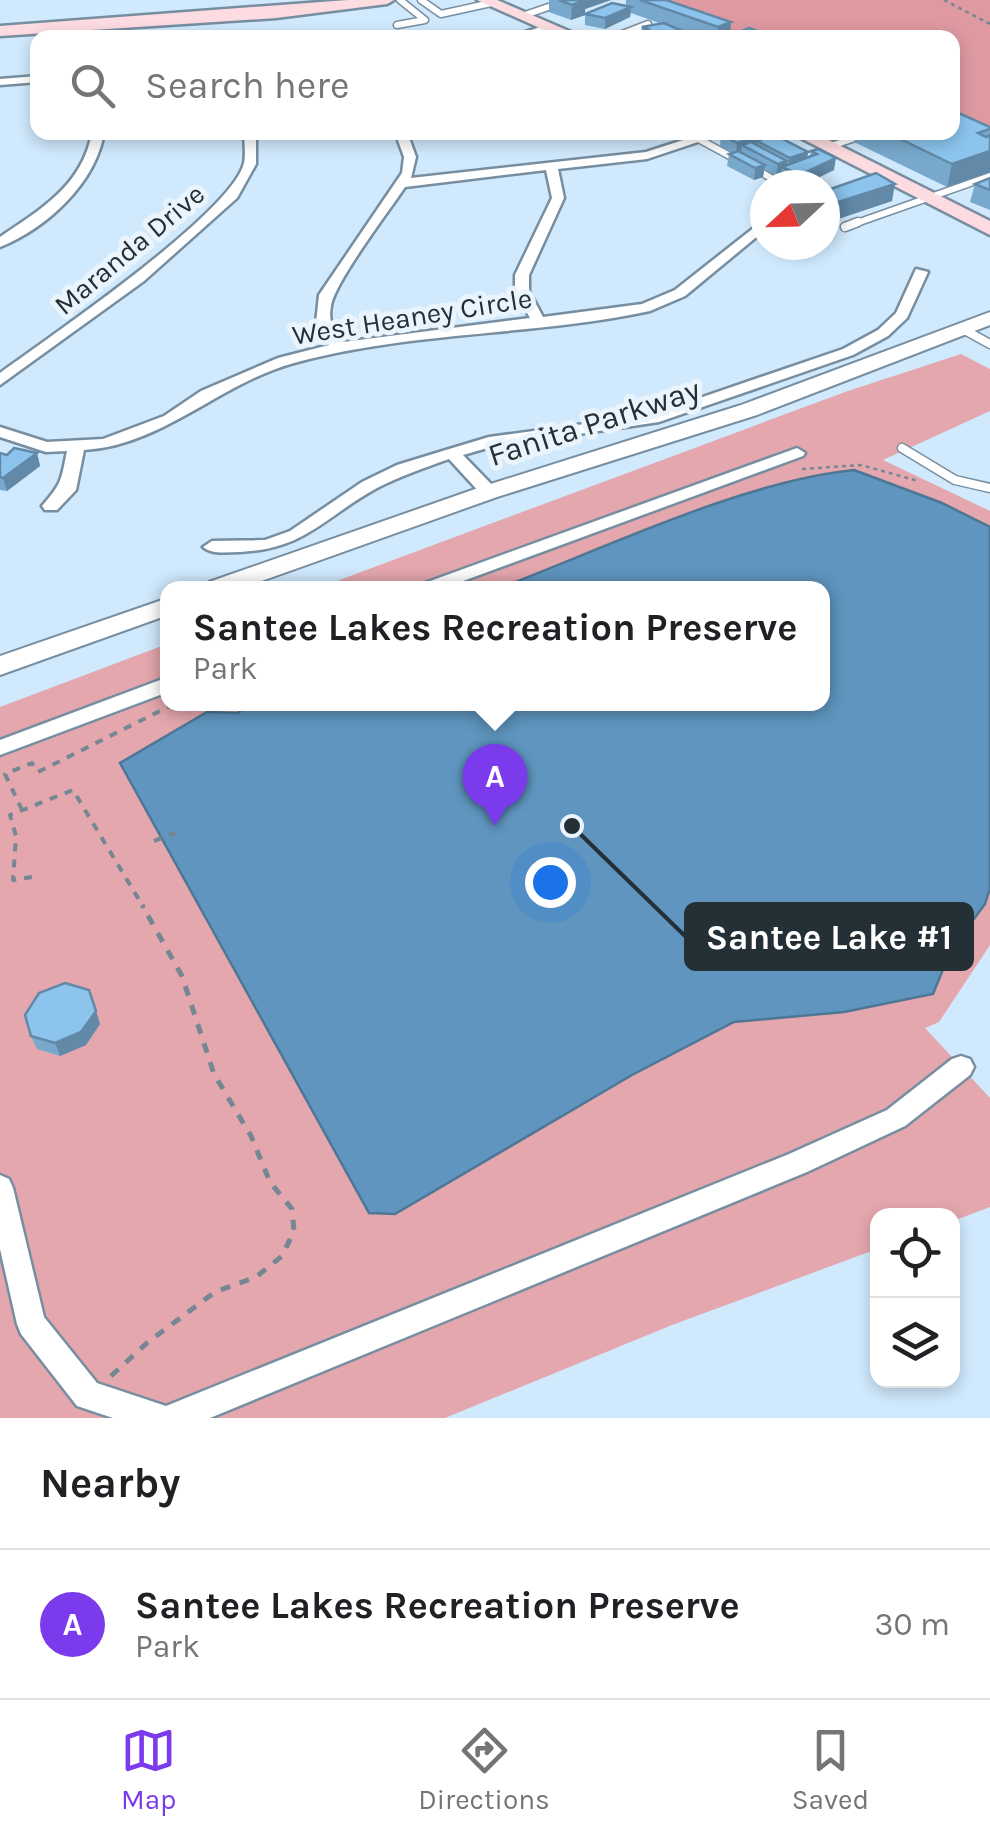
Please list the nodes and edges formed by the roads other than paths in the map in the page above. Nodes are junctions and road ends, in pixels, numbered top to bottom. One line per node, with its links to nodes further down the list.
1 (334, 0): 11 (main road)
2 (387, 0): 11 (main road)
3 (400, 0): 9 (lane)
4 (420, 0): 6 (lane)
5 (569, 0): 7 (lane)
6 (488, 2): 7 (main road)
7 (522, 16): 10 (main road)
8 (648, 24): 14 (lane)
9 (397, 25)
10 (549, 27): 12 (street); 13 (main road)
11 (0, 28)
12 (539, 30)
13 (557, 30)
14 (633, 30)
15 (30, 80): 16 (street)
16 (0, 82)
17 (98, 140): 32 (street)
18 (250, 140): 39 (street, Maranda Drive)
19 (403, 140): 27 (street)
20 (813, 140): 23 (main road)
21 (850, 140): 23 (lane)
22 (700, 141): 24 (street); 25 (lane)
23 (828, 148): 28 (main road)
24 (551, 167): 27 (street); 35 (street)
25 (755, 170)
26 (990, 176): 28 (lane)
27 (404, 184): 38 (street)
28 (929, 198): 29 (lane); 30 (main road)
29 (845, 227)
30 (990, 229)
31 (750, 235): 35 (street, West Heaney Circle)
32 (0, 243)
33 (921, 272): 43 (street)
34 (990, 318): 36 (street, Fanita Parkway)
35 (539, 322): 38 (street, West Heaney Circle)
36 (961, 328): 37 (lane); 46 (street, Fanita Parkway)
37 (990, 344)
38 (338, 347): 41 (street, West Heaney Circle)
39 (0, 380)
40 (0, 432): 41 (street, West Heaney Circle)
41 (76, 448): 47 (street)
42 (902, 448): 45 (lane)
43 (452, 453): 46 (street); 48 (street)
44 (796, 454): 50 (street)
45 (990, 488)
46 (490, 492): 49 (street, Fanita Parkway)
47 (52, 506)
48 (212, 546)
49 (238, 581)
50 (447, 581)
51 (160, 609): 52 (street)
52 (0, 666)
53 (160, 687): 54 (street)
54 (41, 731): 55 (street); 56 (street)
55 (0, 748)
56 (0, 766)
57 (961, 1067): 60 (street)
58 (0, 1188): 59 (street)
59 (158, 1418)
60 (174, 1418)

